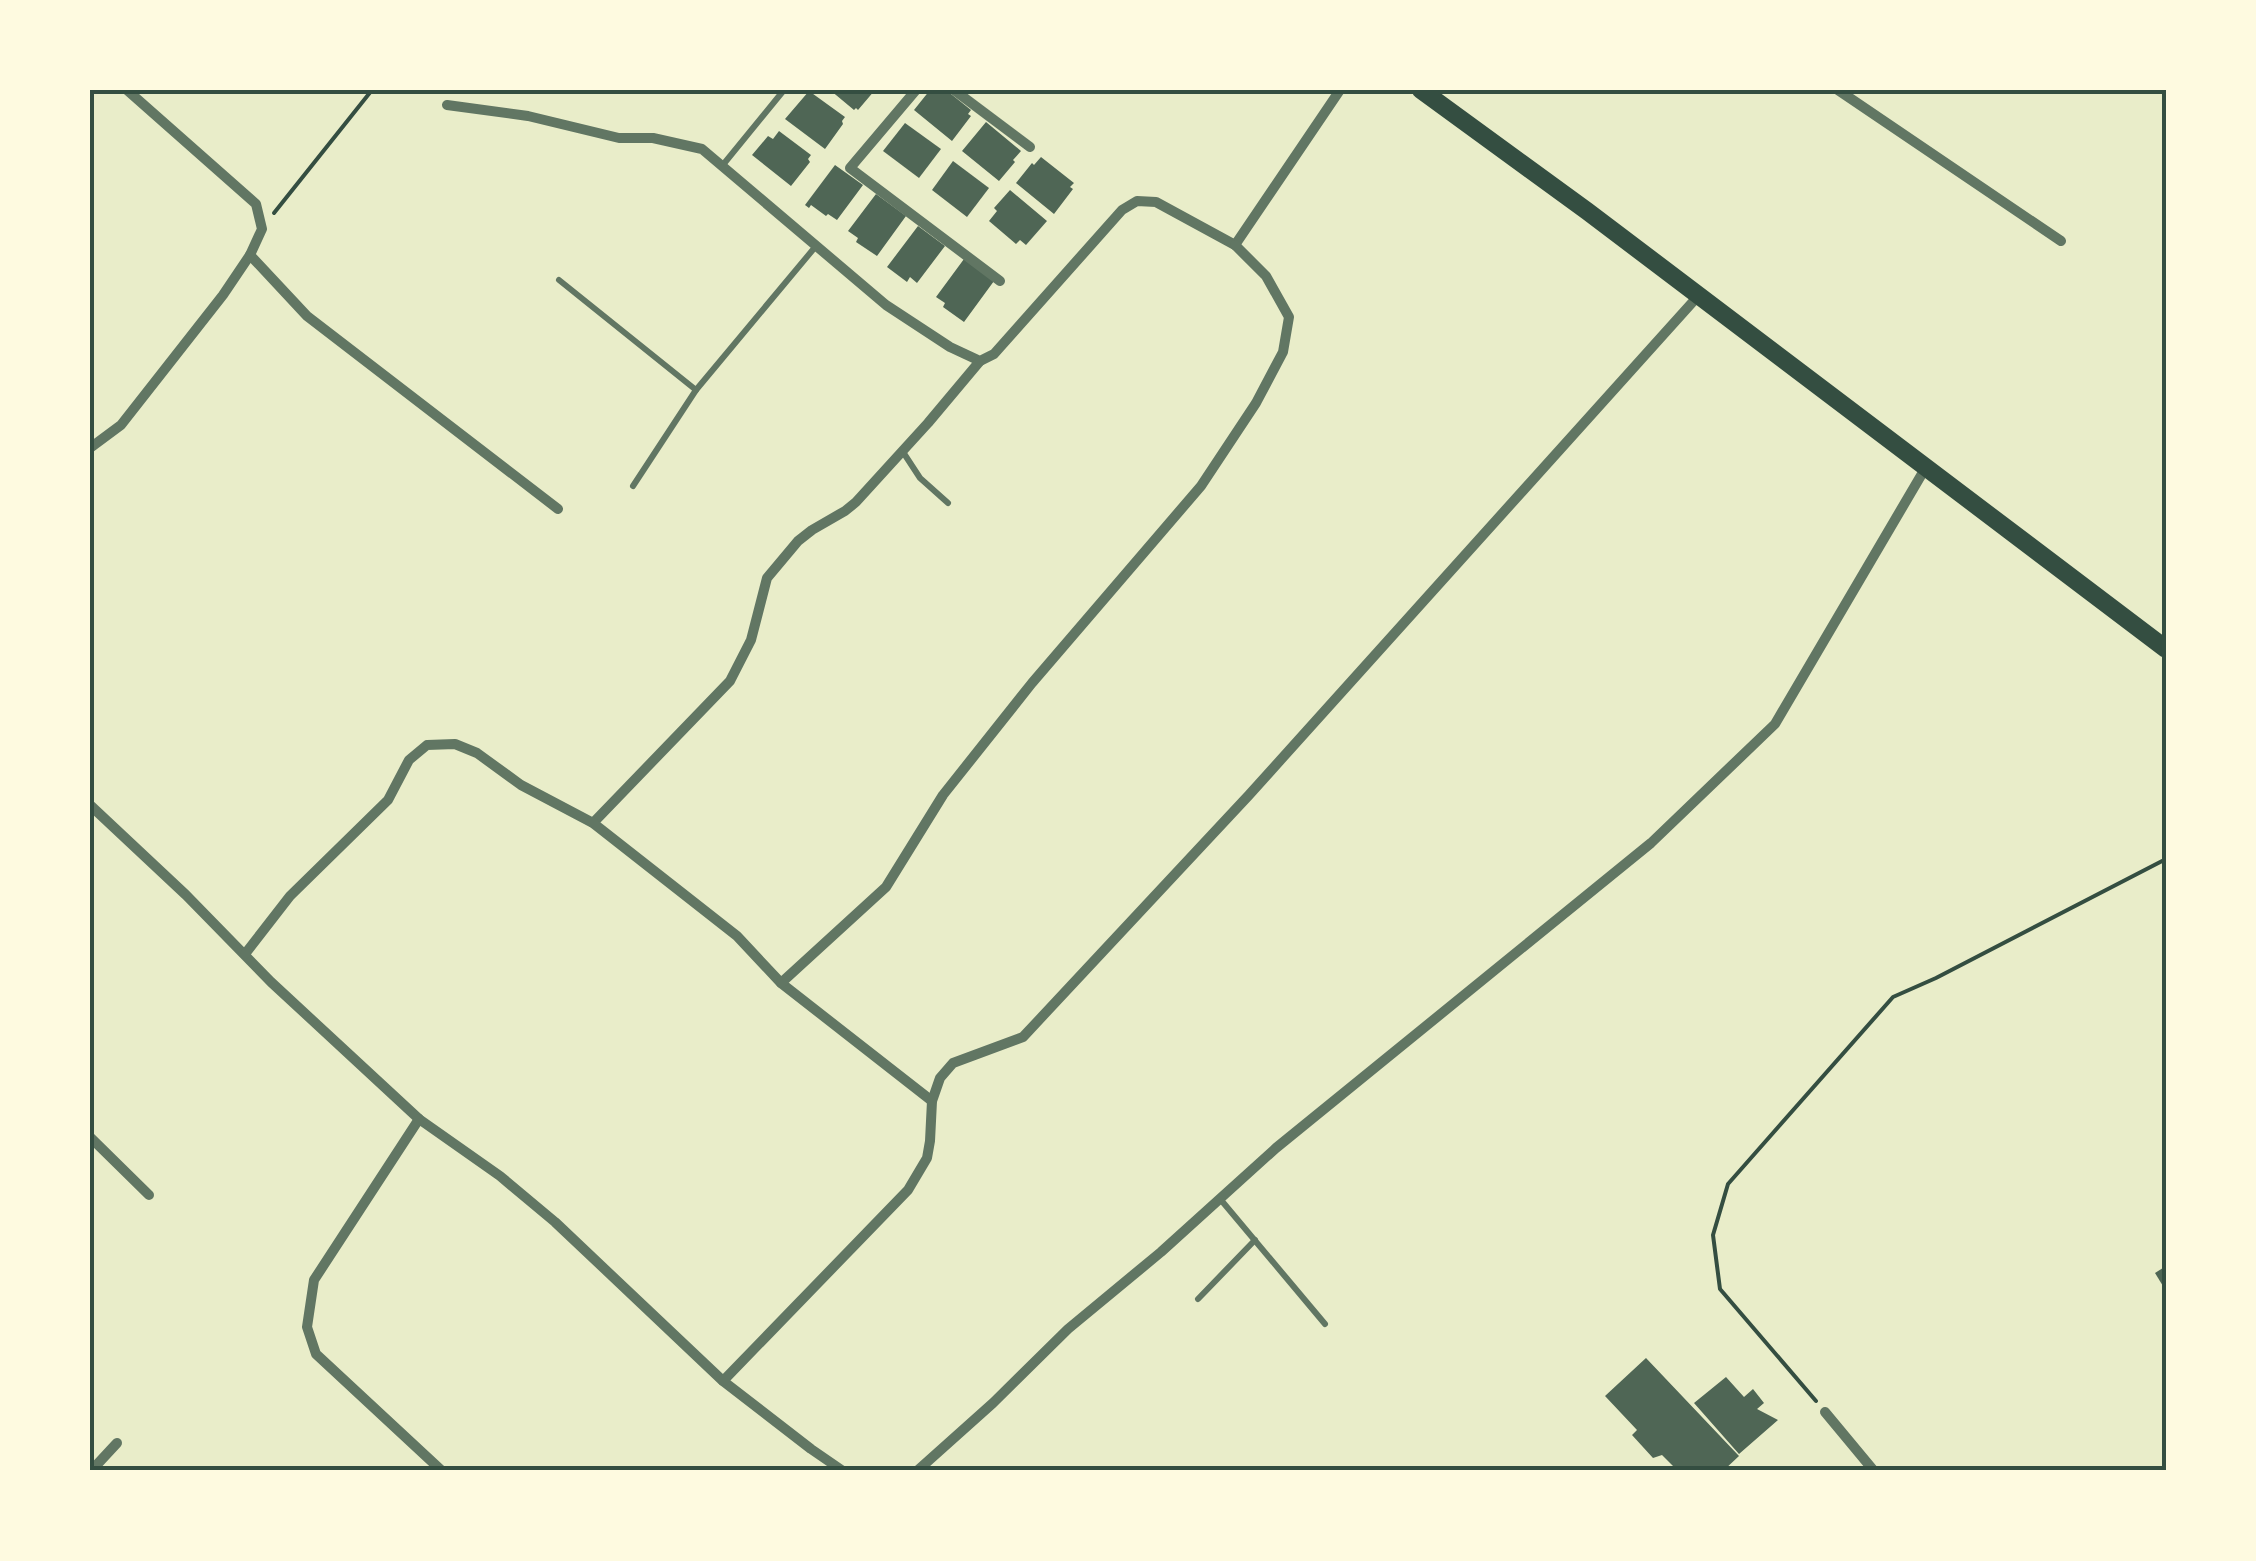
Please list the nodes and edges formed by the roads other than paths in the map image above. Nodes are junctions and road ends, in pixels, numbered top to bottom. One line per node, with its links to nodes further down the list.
1 (127, 90): 14 (street)
2 (784, 90): 10 (lane)
3 (916, 90): 16 (street)
4 (954, 90): 9 (street)
5 (1340, 90): 12 (street)
6 (1421, 90): 17 (main road)
7 (1838, 90): 11 (street)
8 (448, 105): 10 (street)
9 (1030, 147)
10 (722, 166): 13 (street)
11 (2061, 241)
12 (1235, 245): 18 (street); 30 (street)
13 (816, 246): 18 (street); 19 (lane)
14 (250, 255): 20 (street); 25 (street)
15 (559, 280): 19 (lane)
16 (1000, 281)
17 (1698, 295): 22 (main road); 31 (street)
18 (980, 361): 21 (street)
19 (696, 390): 23 (lane)
20 (90, 448)
21 (903, 451): 24 (lane); 28 (street)
22 (1926, 467): 26 (main road); 35 (street)
23 (633, 486)
24 (948, 503)
25 (558, 509)
26 (2166, 649)
27 (91, 808): 29 (street)
28 (592, 823): 29 (street); 30 (street)
29 (245, 954): 32 (street)
30 (781, 983): 31 (street)
31 (932, 1101): 39 (street)
32 (419, 1120): 39 (street); 43 (street)
33 (90, 1136): 34 (street)
34 (149, 1196)
35 (1221, 1200): 36 (lane); 45 (street)
36 (1255, 1240): 37 (lane); 38 (lane)
37 (1198, 1298)
38 (1326, 1324)
39 (723, 1381): 44 (street)
40 (1825, 1412): 46 (street)
41 (117, 1443): 42 (street)
42 (91, 1471)
43 (440, 1471)
44 (843, 1471)
45 (917, 1471)
46 (1874, 1471)

